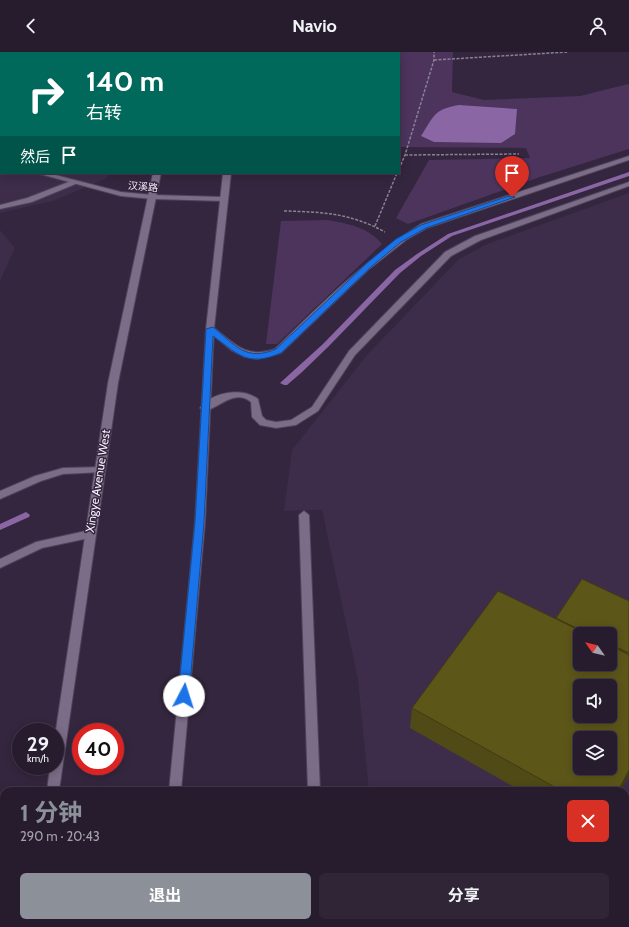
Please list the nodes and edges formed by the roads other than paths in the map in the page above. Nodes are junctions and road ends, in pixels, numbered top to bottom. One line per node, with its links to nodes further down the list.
1 (629, 158): 10 (street)
2 (43, 174): 5 (street, 汉溪路)
3 (157, 174): 7 (street, Xingye Avenue West)
4 (227, 174): 8 (street)
5 (74, 183): 7 (street, 汉溪路); 9 (street)
6 (629, 184): 11 (street)
7 (152, 198): 8 (street, 汉溪路); 12 (street, Xingye Avenue West)
8 (224, 199): 10 (street)
9 (0, 207)
10 (210, 329): 11 (street)
11 (205, 408): 18 (street)
12 (100, 470): 13 (street); 15 (street, Xingye Avenue West)
13 (0, 495)
14 (304, 514): 19 (street)
15 (90, 534): 16 (street); 17 (street, Xingye Avenue West)
16 (0, 564)
17 (54, 787)
18 (175, 787)
19 (314, 787)

